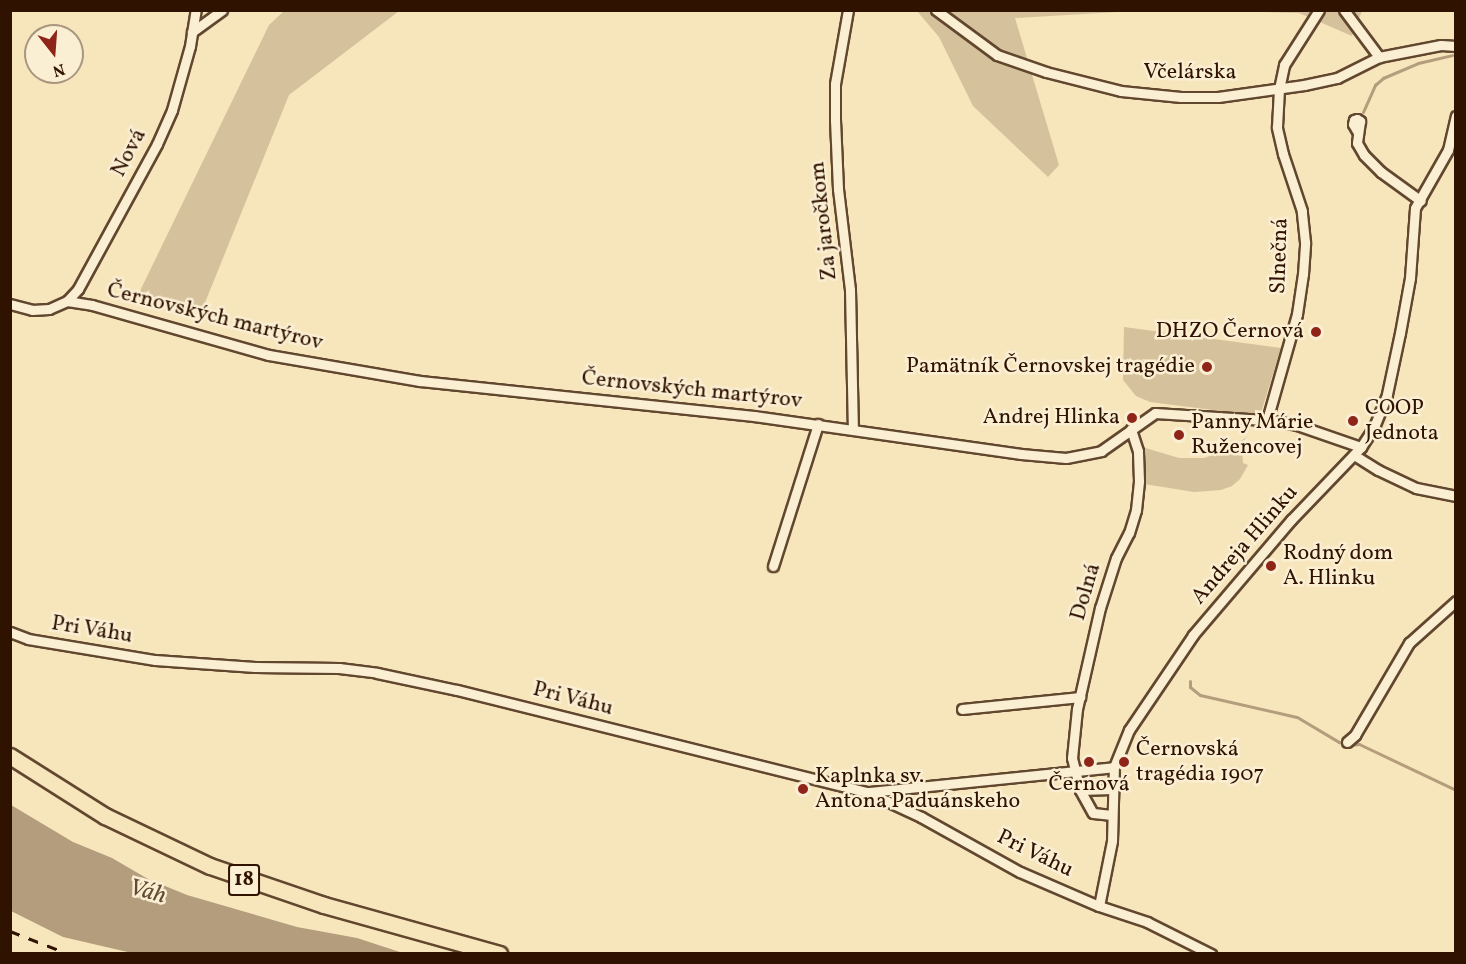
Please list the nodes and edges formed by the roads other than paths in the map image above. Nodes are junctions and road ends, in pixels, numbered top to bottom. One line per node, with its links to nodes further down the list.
1 (196, 10): 7 (street, Nová)
2 (222, 10): 7 (street)
3 (848, 10): 19 (street, Za jaročkom)
4 (936, 10): 10 (street, Včelárska)
5 (1319, 10): 10 (street, Slnečná)
6 (1344, 10): 9 (street)
7 (192, 32): 15 (street, Nová)
8 (1455, 46): 9 (street, Včelárska)
9 (1379, 57): 10 (street, Včelárska)
10 (1279, 89): 17 (street, Slnečná)
11 (1455, 116): 13 (street)
12 (1357, 131): 14 (street)
13 (1453, 138): 14 (street)
14 (1418, 205): 21 (street, Andreja Hlinku)
15 (67, 301): 16 (street, Černovských martýrov); 18 (street, Černovských martýrov)
16 (10, 304)
17 (1267, 420): 20 (street, Černovských martýrov); 21 (street, Černovských martýrov)
18 (818, 424): 19 (street, Černovských martýrov); 24 (street)
19 (853, 428): 20 (street, Černovských martýrov)
20 (1131, 429): 27 (street, Dolná)
21 (1361, 447): 22 (street, Andreja Hlinku)
22 (1354, 455): 23 (street); 31 (street, Andreja Hlinku)
23 (1455, 495)
24 (773, 566)
25 (1455, 600): 29 (street)
26 (10, 632): 35 (street, Pri Váhu)
27 (1080, 697): 28 (street); 32 (street, Dolná)
28 (962, 709)
29 (1347, 742)
30 (10, 756): 38 (main road, 18)
31 (1114, 767): 32 (street); 33 (street, Andreja Hlinku)
32 (1073, 770): 34 (street); 35 (street)
33 (1112, 789): 34 (street); 36 (street, Andreja Hlinku)
34 (1080, 790): 36 (street)
35 (867, 792): 37 (street, Pri Váhu)
36 (1113, 815): 37 (street, Andreja Hlinku)
37 (1099, 906): 39 (street, Pri Váhu)
38 (499, 954)
39 (1211, 954)

